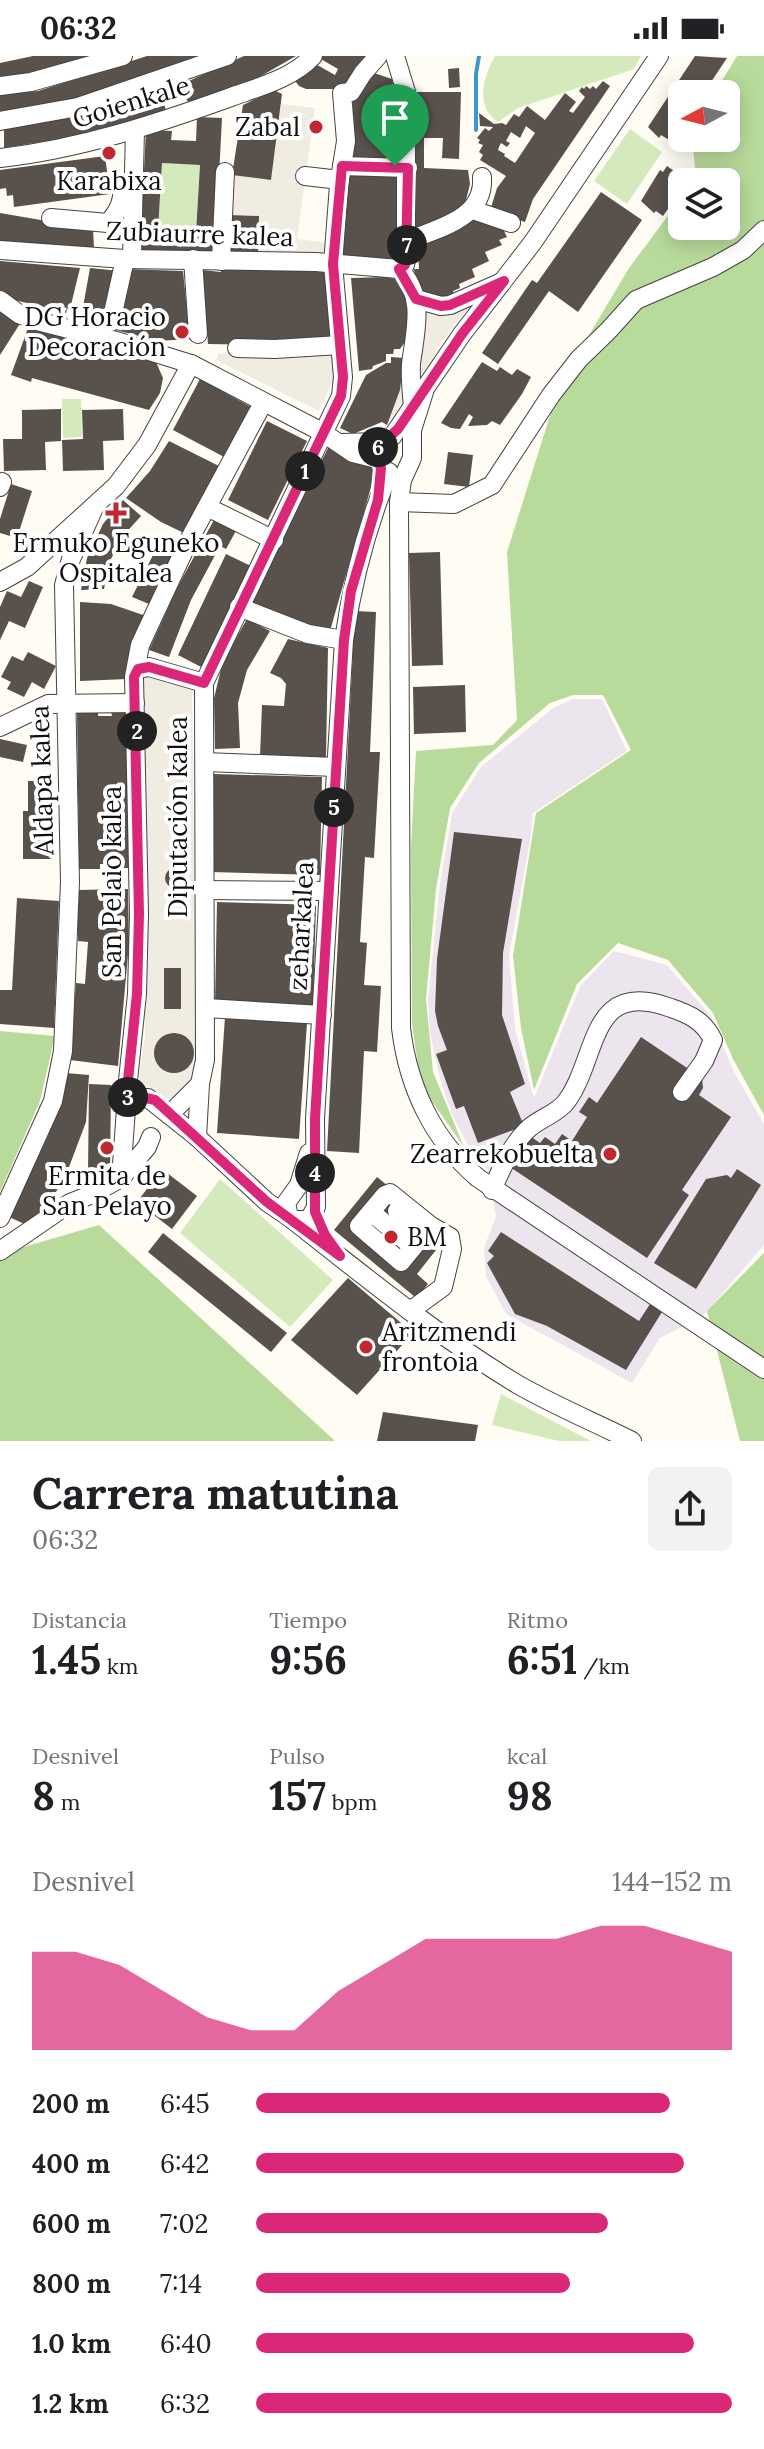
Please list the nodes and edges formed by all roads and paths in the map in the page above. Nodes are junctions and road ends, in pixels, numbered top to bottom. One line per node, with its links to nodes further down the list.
1 (123, 56): 7 (street)
2 (227, 56): 8 (street)
3 (378, 56): 13 (street, Diputación kalea)
4 (395, 56): 11 (street)
5 (659, 56): 29 (street)
6 (312, 58): 9 (street, Goienkale)
7 (0, 86)
8 (0, 121)
9 (130, 131): 10 (street, Goienkale); 18 (street); 21 (street)
10 (0, 158)
11 (408, 168): 13 (street); 22 (street)
12 (225, 172): 26 (street)
13 (341, 173): 14 (street); 27 (street, Diputación kalea)
14 (305, 176)
15 (482, 177): 16 (street)
16 (473, 210): 19 (street); 22 (street)
17 (51, 218): 18 (street)
18 (108, 223): 21 (street)
19 (511, 223)
20 (764, 230): 42 (street)
21 (132, 233): 24 (street)
22 (407, 241): 28 (street)
23 (0, 250): 24 (street, Zubiaurre kalea)
24 (129, 259): 25 (street, Zubiaurre kalea); 33 (street)
25 (193, 259): 26 (street, Zubiaurre kalea); 32 (street)
26 (221, 261): 27 (street, Zubiaurre kalea)
27 (333, 264): 28 (street, Zubiaurre kalea); 34 (street, Diputación kalea)
28 (399, 269): 30 (street)
29 (509, 275): 30 (street); 37 (street)
30 (416, 299): 39 (street)
31 (0, 300): 33 (street)
32 (198, 334)
33 (112, 340): 36 (street)
34 (340, 345): 35 (street); 40 (street, Diputación kalea)
35 (237, 348)
36 (191, 364): 38 (street); 43 (street, Aldapa kalea)
37 (424, 392): 39 (street); 41 (street, zeharkalea)
38 (263, 403): 40 (street); 44 (street, San Pelaio kalea)
39 (413, 409): 41 (street)
40 (322, 432): 41 (street); 45 (street, Diputación kalea)
41 (388, 460): 42 (street); 48 (street, zeharkalea)
42 (399, 500): 70 (street)
43 (94, 508): 46 (street); 51 (street, Aldapa kalea)
44 (217, 513): 45 (street); 49 (street, San Pelaio kalea)
45 (274, 540): 47 (street, Diputación kalea)
46 (0, 582)
47 (239, 607): 48 (street); 50 (street, Diputación kalea)
48 (344, 640): 55 (street, zeharkalea)
49 (138, 669): 50 (street); 52 (street, San Pelaio kalea)
50 (204, 683): 54 (street, Diputación kalea)
51 (66, 703): 52 (street); 53 (street); 74 (street, Aldapa kalea)
52 (135, 703): 62 (street, San Pelaio kalea)
53 (0, 727)
54 (205, 762): 55 (street); 56 (street, Diputación kalea)
55 (336, 767): 57 (street, zeharkalea)
56 (204, 890): 57 (street); 58 (street, Diputación kalea)
57 (329, 891): 59 (street, zeharkalea)
58 (206, 1008): 59 (street); 60 (street, Diputación kalea)
59 (322, 1015): 64 (street, zeharkalea)
60 (200, 1084): 63 (street); 67 (street, Diputación kalea)
61 (682, 1092): 70 (street)
62 (129, 1104): 63 (street); 65 (street)
63 (166, 1113): 66 (street); 67 (street)
64 (315, 1119): 71 (street, zeharkalea); 72 (street, zeharkalea)
65 (125, 1123): 66 (street); 68 (street)
66 (151, 1137): 68 (street)
67 (197, 1137): 69 (street)
68 (121, 1178): 76 (street)
69 (244, 1179): 71 (street); 75 (street)
70 (492, 1190): 79 (street)
71 (293, 1193): 72 (street); 75 (street)
72 (315, 1207): 75 (street); 77 (street)
73 (397, 1211): 78 (street)
74 (0, 1218)
75 (291, 1219): 77 (street)
76 (0, 1251)
77 (340, 1256): 78 (street)
78 (416, 1306): 80 (street)
79 (764, 1369)
80 (632, 1441)

